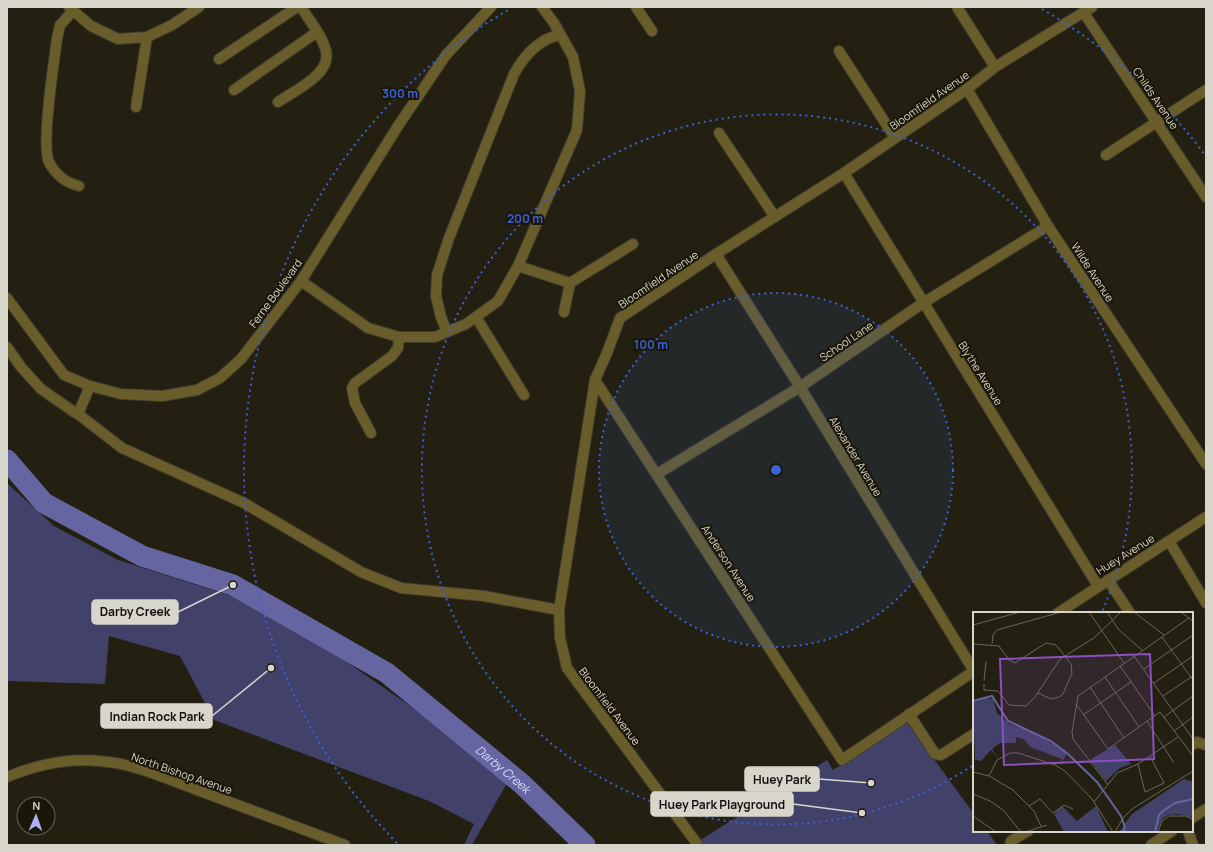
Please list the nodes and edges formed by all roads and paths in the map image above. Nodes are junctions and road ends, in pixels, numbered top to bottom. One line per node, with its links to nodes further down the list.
1 (199, 7): 13 (street)
2 (297, 7): 15 (street)
3 (301, 7): 11 (street)
4 (491, 7): 34 (street, Ferne Boulevard)
5 (542, 7): 12 (street)
6 (636, 7): 10 (street)
7 (957, 7): 16 (street)
8 (71, 9): 13 (street); 27 (street)
9 (1088, 10): 16 (street, Bloomfield Avenue); 22 (street, Childs Avenue)
10 (652, 31)
11 (317, 32): 18 (street); 20 (street)
12 (560, 35): 33 (street); 40 (street)
13 (147, 37): 21 (street)
14 (839, 51): 24 (street)
15 (219, 59)
16 (995, 67): 17 (street, Bloomfield Avenue)
17 (967, 89): 24 (street, Bloomfield Avenue); 30 (street, Wilde Avenue)
18 (234, 90)
19 (1206, 90): 22 (street)
20 (278, 102)
21 (136, 107)
22 (1157, 122): 25 (street); 28 (street, Childs Avenue)
23 (719, 133): 29 (street)
24 (896, 138): 26 (street, Bloomfield Avenue)
25 (1106, 155)
26 (844, 173): 29 (street, Bloomfield Avenue); 37 (street, Blythe Avenue)
27 (79, 186)
28 (1206, 197)
29 (775, 217): 32 (street, Bloomfield Avenue)
30 (1048, 226): 37 (street, School Lane); 49 (street, Wilde Avenue)
31 (634, 244): 35 (street)
32 (716, 254): 43 (street, Bloomfield Avenue); 45 (street, Alexander Avenue)
33 (518, 266): 35 (street); 39 (street)
34 (301, 281): 41 (street); 44 (street, Ferne Boulevard)
35 (570, 283): 38 (street)
36 (7, 298): 44 (street, Ferne Boulevard)
37 (923, 303): 45 (street, School Lane); 54 (street, Blythe Avenue)
38 (564, 312)
39 (476, 317): 40 (street); 46 (street)
40 (447, 332): 41 (street)
41 (399, 337): 48 (street)
42 (7, 347): 47 (street)
43 (595, 380): 50 (street, Anderson Avenue); 56 (street, Bloomfield Avenue)
44 (90, 386): 47 (street)
45 (800, 387): 50 (street, School Lane); 59 (street, Alexander Avenue)
46 (524, 395)
47 (78, 414): 56 (street)
48 (371, 433)
49 (1206, 464)
50 (657, 474): 61 (street, Anderson Avenue)
51 (1206, 517): 52 (street, Huey Avenue)
52 (1169, 541): 53 (street, Huey Avenue); 55 (street)
53 (1108, 580): 54 (street, Huey Avenue); 58 (street)
54 (1098, 586): 57 (street, Huey Avenue)
55 (1206, 603)
56 (559, 610): 73 (street, Bloomfield Avenue)
57 (1059, 612)
58 (1129, 612)
59 (973, 669)
60 (973, 672): 61 (street)
61 (909, 714): 62 (street)
62 (973, 735)
63 (1193, 744): 64 (street)
64 (1206, 745)
65 (7, 777): 72 (street, North Bishop Avenue)
66 (1206, 809): 67 (street)
67 (1193, 817)
68 (1026, 832): 74 (street)
69 (1170, 832): 75 (street)
70 (1171, 832): 76 (street)
71 (1188, 832): 77 (street)
72 (345, 845)
73 (698, 845)
74 (1010, 845)
75 (1151, 845)
76 (1164, 845)
77 (1193, 845)

